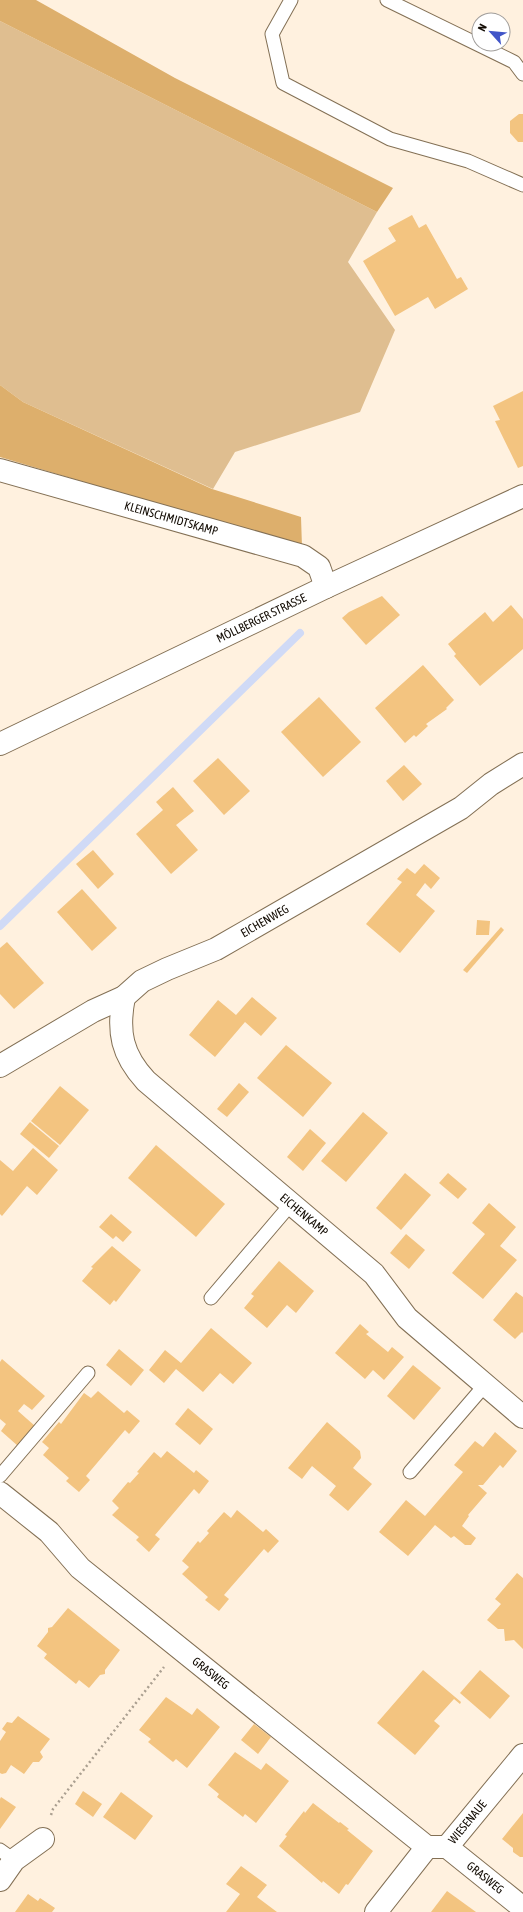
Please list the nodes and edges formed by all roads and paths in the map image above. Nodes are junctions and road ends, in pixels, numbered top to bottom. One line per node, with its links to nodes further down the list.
1 (291, 0): 4 (lane)
2 (387, 0): 3 (lane)
3 (523, 74)
4 (523, 185)
5 (0, 470): 7 (street, KLEINSCHMIDTSKAMP)
6 (523, 496): 7 (street, MÖLLBERGER STRASSE)
7 (326, 587): 8 (street, MÖLLBERGER STRASSE)
8 (0, 744)
9 (523, 764): 10 (street, EICHENWEG)
10 (124, 997): 11 (street, EICHENWEG); 12 (street, EICHENKAMP)
11 (0, 1066)
12 (291, 1204): 13 (lane); 15 (street, EICHENKAMP)
13 (211, 1298)
14 (88, 1373): 18 (lane)
15 (485, 1384): 16 (street, EICHENKAMP); 17 (lane)
16 (523, 1417)
17 (410, 1472)
18 (0, 1476)
19 (0, 1493): 20 (street, GRASWEG)
20 (180, 1648): 22 (path); 23 (street, GRASWEG)
21 (523, 1755): 23 (street, WIESENAUE)
22 (44, 1839): 24 (street)
23 (437, 1847): 26 (street, GRASWEG); 27 (street, WIESENAUE)
24 (7, 1855): 25 (street)
25 (0, 1880)
26 (523, 1908)
27 (376, 1912)

